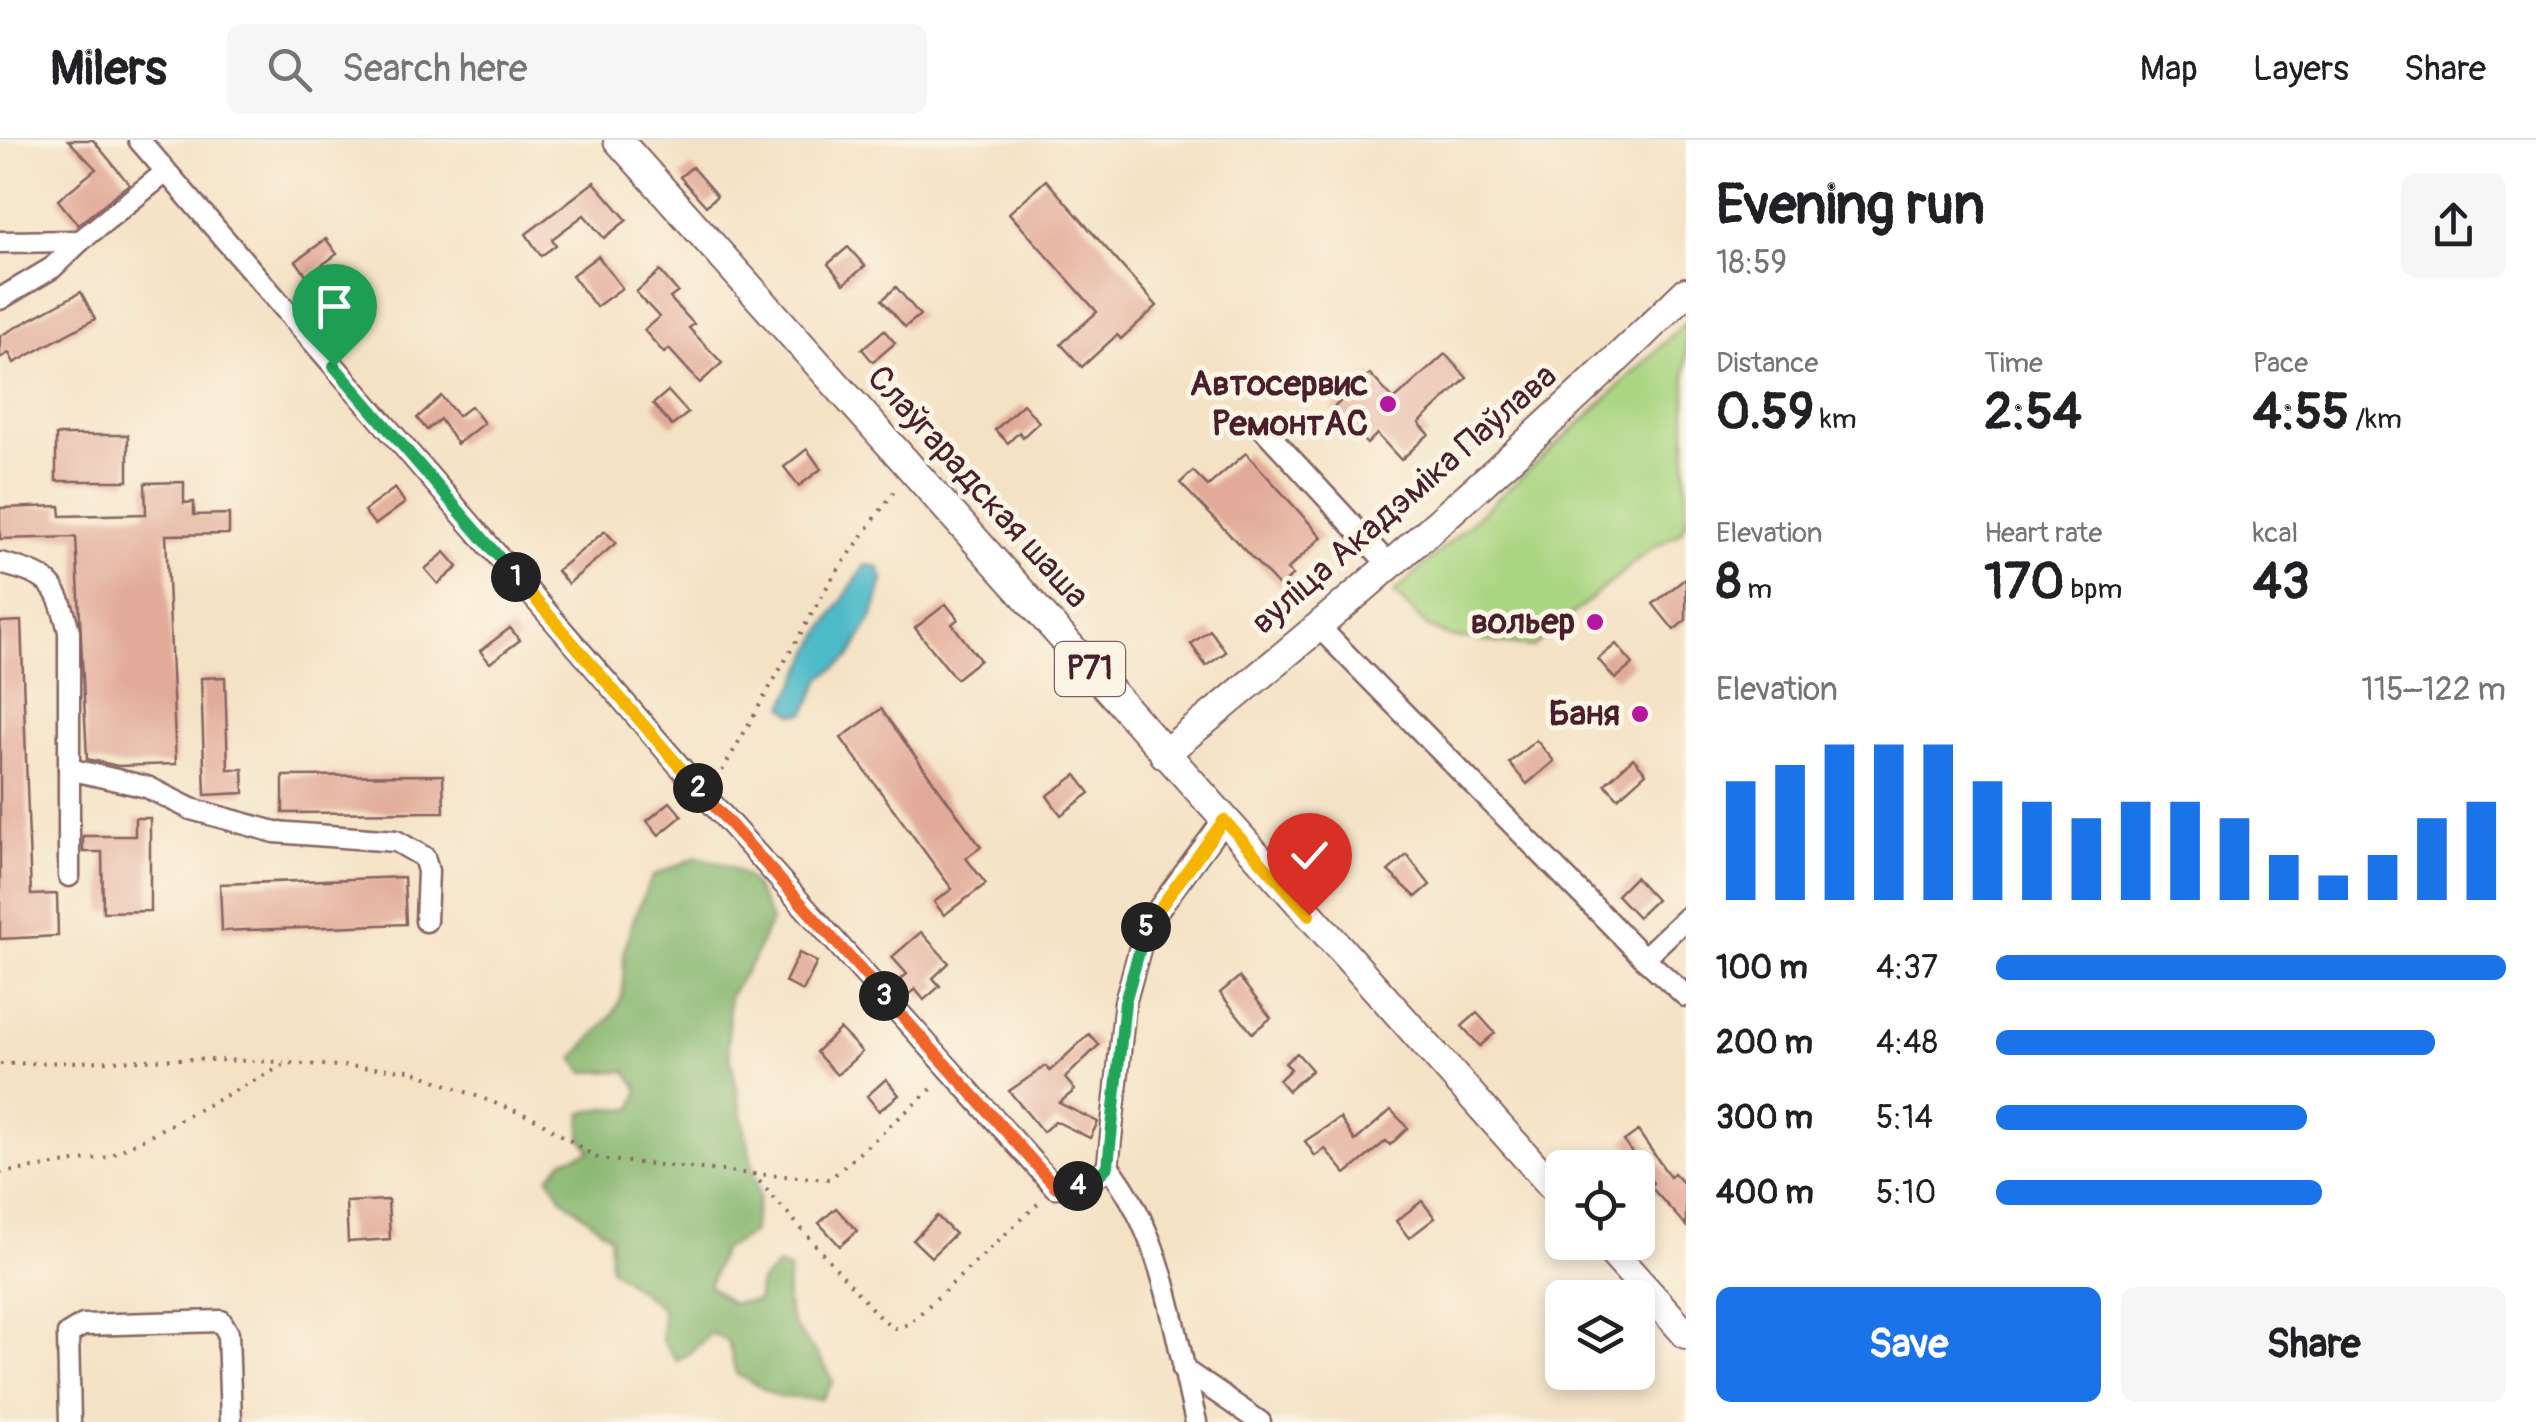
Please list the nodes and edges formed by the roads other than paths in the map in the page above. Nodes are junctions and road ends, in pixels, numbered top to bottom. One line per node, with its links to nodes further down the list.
1 (139, 140): 3 (street)
2 (618, 140): 12 (main road, Слаўгарадская шаша / Р71)
3 (166, 172): 4 (street); 20 (street)
4 (80, 241): 5 (street); 7 (street)
5 (0, 242)
6 (1686, 292): 10 (main road, вуліца Акадэміка Паўлава)
7 (0, 299)
8 (1260, 425): 10 (street)
9 (0, 563): 13 (street)
10 (1389, 565): 11 (main road, вуліца Акадэміка Паўлава)
11 (1319, 627): 12 (main road, вуліца Акадэміка Паўлава); 18 (street)
12 (1164, 754): 14 (main road, Слаўгарадская шаша / Р71)
13 (69, 768): 15 (street); 17 (street)
14 (1224, 820): 20 (street); 21 (main road, Слаўгарадская шаша / Р71)
15 (69, 876)
16 (1686, 918): 18 (street)
17 (426, 920)
18 (1644, 958): 19 (street)
19 (1686, 996)
20 (1108, 1166): 24 (street)
21 (1545, 1178)
22 (1620, 1260): 23 (main road)
23 (1686, 1334)
24 (1183, 1369): 27 (street); 28 (street)
25 (70, 1422): 26 (street)
26 (230, 1422)
27 (1196, 1422)
28 (1260, 1422)

